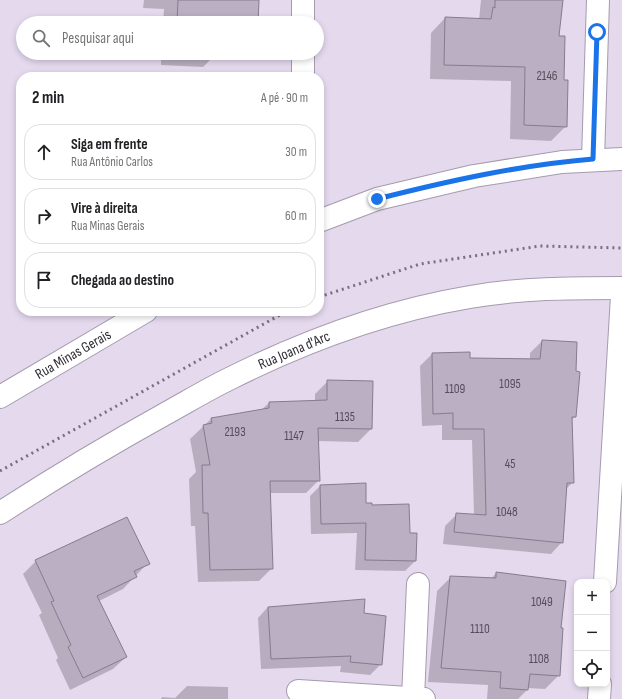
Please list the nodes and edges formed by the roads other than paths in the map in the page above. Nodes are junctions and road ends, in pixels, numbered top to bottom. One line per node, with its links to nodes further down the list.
1 (303, 0): 3 (street)
2 (598, 0): 6 (street)
3 (303, 16)
4 (303, 60): 5 (street)
5 (303, 72)
6 (593, 159): 7 (street); 8 (street)
7 (622, 159)
8 (324, 219)
9 (622, 288): 13 (street, Rua Joana d'Arc)
10 (622, 296): 14 (street)
11 (138, 316): 12 (street, Rua Minas Gerais)
12 (0, 397)
13 (0, 514)
14 (606, 579)
15 (418, 584): 18 (street)
16 (600, 687): 19 (street)
17 (298, 691): 18 (street)
18 (418, 699)
19 (599, 699)

